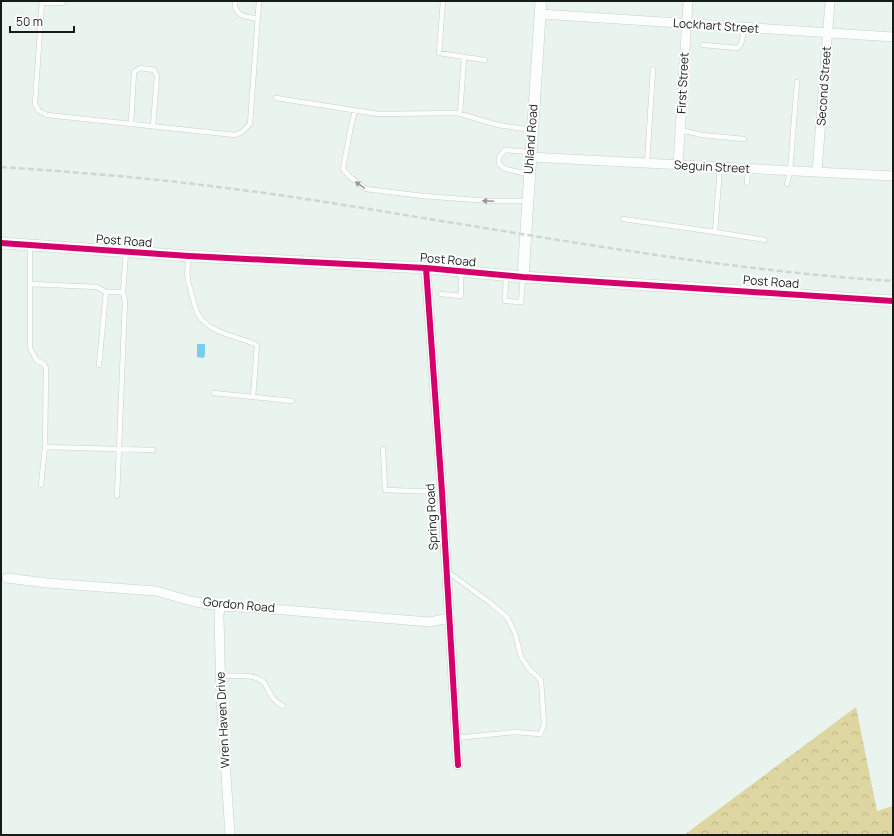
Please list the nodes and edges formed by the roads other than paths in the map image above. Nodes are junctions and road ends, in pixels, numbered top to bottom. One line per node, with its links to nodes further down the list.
1 (64, 1): 8 (lane)
2 (235, 1): 10 (lane)
3 (259, 1): 10 (lane)
4 (443, 1): 16 (lane)
5 (541, 1): 9 (street, Uhland Road)
6 (688, 1): 11 (street, First Street)
7 (830, 1): 13 (street, Second Street)
8 (42, 2): 23 (lane)
9 (540, 14): 11 (street, Lockhart Street); 25 (street, Uhland Road)
10 (258, 19): 24 (lane)
11 (687, 24): 12 (street, Lockhart Street); 26 (street, First Street)
12 (745, 28): 13 (street, Lockhart Street); 15 (lane)
13 (828, 33): 14 (street, Lockhart Street); 34 (street, Second Street)
14 (893, 37)
15 (703, 45)
16 (464, 57): 17 (lane); 22 (lane)
17 (485, 60)
18 (653, 69): 29 (lane)
19 (797, 82): 33 (lane)
20 (276, 98): 21 (lane)
21 (355, 110): 22 (lane); 39 (lane, one-way to 21)
22 (460, 114): 25 (lane)
23 (131, 124): 24 (lane); 24 (lane)
24 (153, 126)
25 (532, 130): 28 (street, Uhland Road)
26 (680, 130): 27 (lane); 30 (street, First Street)
27 (744, 139)
28 (530, 155): 29 (street, Seguin Street); 35 (street, Uhland Road); 35 (lane)
29 (647, 163): 30 (street, Seguin Street)
30 (678, 165): 31 (street, Seguin Street)
31 (720, 167): 32 (street, Seguin Street); 41 (lane)
32 (748, 169): 33 (street, Seguin Street); 37 (lane)
33 (790, 171): 34 (street, Seguin Street); 38 (lane)
34 (817, 172): 36 (street, Seguin Street)
35 (529, 174): 39 (street, Uhland Road)
36 (893, 176)
37 (747, 183)
38 (787, 184)
39 (527, 201): 50 (street, Uhland Road)
40 (623, 219): 41 (lane)
41 (714, 232): 42 (lane)
42 (764, 240)
43 (1, 244): 44 (street, Post Road)
44 (30, 245): 45 (street, Post Road); 51 (lane)
45 (126, 252): 46 (street, Post Road); 53 (lane)
46 (189, 256): 47 (street, Post Road); 58 (lane)
47 (426, 268): 48 (street, Post Road); 65 (street, Spring Road)
48 (461, 272): 49 (street, Post Road); 54 (lane)
49 (506, 276): 50 (street, Post Road); 50 (lane)
50 (523, 277): 55 (street, Post Road)
51 (30, 284): 52 (lane); 60 (lane)
52 (106, 292): 53 (lane); 56 (lane)
53 (123, 292): 61 (lane)
54 (441, 294)
55 (893, 301)
56 (99, 365)
57 (214, 393): 58 (lane)
58 (253, 397): 59 (lane)
59 (292, 401)
60 (44, 447): 61 (lane); 64 (lane)
61 (119, 448): 63 (lane); 66 (lane)
62 (383, 449): 65 (lane)
63 (153, 450)
64 (42, 485)
65 (442, 492): 67 (street, Spring Road)
66 (117, 496)
67 (445, 571): 70 (street, Spring Road); 73 (lane)
68 (6, 578): 69 (street, Gordon Road)
69 (220, 606): 70 (street, Gordon Road); 71 (street, Wren Haven Drive)
70 (449, 618): 73 (street, Spring Road)
71 (220, 676): 72 (lane); 75 (street, Wren Haven Drive)
72 (283, 706)
73 (456, 738): 74 (street, Spring Road)
74 (458, 765)
75 (230, 835)

